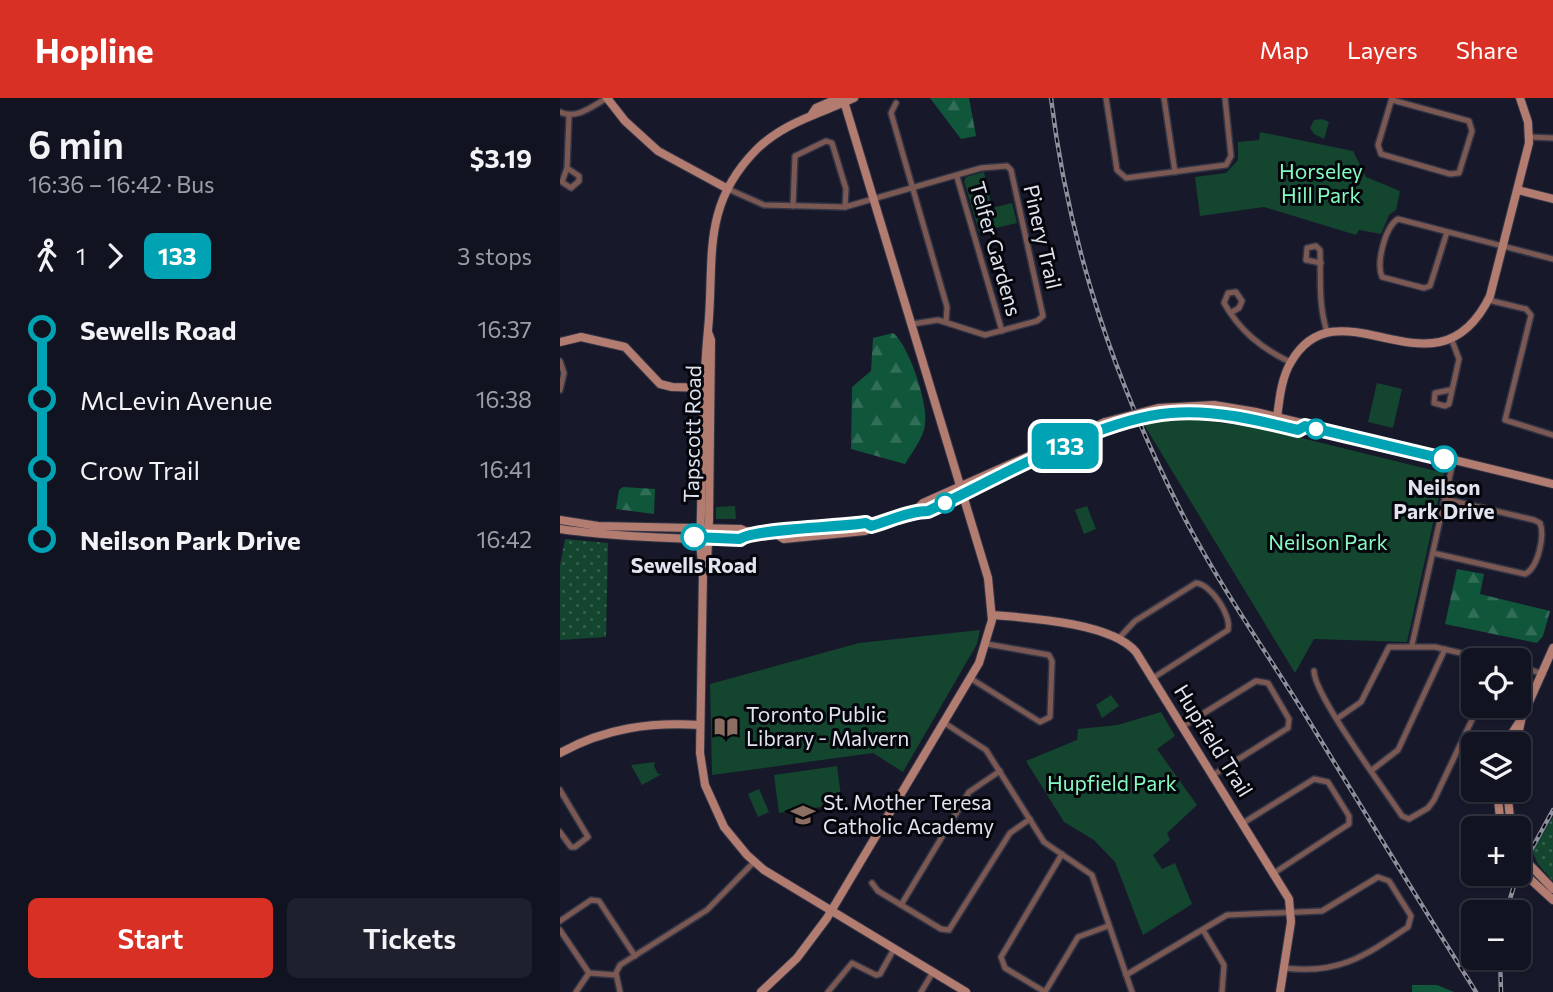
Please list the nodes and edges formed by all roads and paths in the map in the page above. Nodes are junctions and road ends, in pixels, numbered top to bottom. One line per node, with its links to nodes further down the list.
1 (607, 98): 11 (street); 17 (street)
2 (854, 98): 7 (street, Tapscott Road)
3 (1107, 98): 15 (street)
4 (1164, 98): 15 (street)
5 (1225, 98): 15 (street)
6 (1520, 98): 12 (street)
7 (842, 99): 17 (street, Tapscott Road); 21 (street)
8 (1392, 99): 8 (street)
9 (896, 103): 18 (street)
10 (560, 112): 11 (street)
11 (569, 116): 14 (street)
12 (1530, 137): 13 (street); 19 (street)
13 (1553, 138)
14 (567, 168)
15 (1175, 172)
16 (957, 177): 18 (street, Pinery Trail); 32 (street, Telfer Gardens); 32 (street, Pinery Trail)
17 (728, 189): 22 (street, Pinery Trail); 38 (street, Tapscott Road)
18 (913, 189): 21 (street, Pinery Trail); 30 (street)
19 (1518, 190): 20 (street); 25 (street)
20 (1553, 198)
21 (874, 199): 23 (street, Pinery Trail); 31 (street)
22 (793, 206): 23 (street, Pinery Trail); 23 (street)
23 (845, 207)
24 (1447, 232): 24 (street); 25 (street)
25 (1503, 246): 26 (street); 28 (street)
26 (1553, 259)
27 (1321, 263): 33 (street)
28 (1488, 300): 34 (street); 42 (street)
29 (1232, 312): 37 (street)
30 (946, 322): 31 (street, Pinery Trail); 32 (street, Pinery Trail)
31 (912, 324): 45 (street)
32 (1002, 331)
33 (1327, 332): 34 (street); 37 (street)
34 (1451, 338): 40 (street)
35 (560, 342): 38 (street)
36 (560, 361): 39 (street)
37 (1290, 362): 41 (street)
38 (707, 388): 50 (street, Tapscott Road)
39 (560, 390)
40 (1450, 390)
41 (1277, 421): 43 (street); 45 (street, bridge)
42 (1553, 435)
43 (1454, 462): 44 (street); 46 (street)
44 (1553, 484)
45 (962, 491): 50 (street); 52 (street)
46 (1445, 499): 51 (street); 51 (street)
47 (560, 520): 49 (street)
48 (560, 529): 49 (street)
49 (665, 532): 50 (street)
50 (705, 533): 69 (street)
51 (1433, 553): 55 (street)
52 (993, 615): 53 (street); 54 (street)
53 (1120, 637): 63 (street, Hupfield Trail); 63 (street)
54 (988, 644): 62 (street); 62 (street)
55 (1412, 645): 57 (street); 65 (street)
56 (1553, 648): 61 (street)
57 (1445, 649): 58 (street); 74 (street)
58 (1461, 653)
59 (1531, 670): 61 (street)
60 (1314, 671): 65 (street)
61 (1543, 674): 64 (street)
62 (970, 678): 68 (street)
63 (1153, 678): 70 (street, Hupfield Trail)
64 (1531, 699)
65 (1338, 718): 74 (street)
66 (1473, 718): 74 (street)
67 (1522, 718): 71 (street); 72 (street)
68 (943, 722): 75 (street); 90 (street)
69 (700, 724): 73 (street); 82 (street)
70 (1183, 726): 76 (street, Hupfield Trail); 76 (street)
71 (1513, 732)
72 (1519, 732)
73 (560, 753)
74 (1372, 770)
75 (1000, 771): 78 (street); 89 (street)
76 (1213, 775): 79 (street, Hupfield Trail)
77 (561, 792): 80 (street)
78 (1030, 819): 81 (street); 89 (street)
79 (1243, 824): 84 (street, Hupfield Trail); 84 (street)
80 (560, 832)
81 (1062, 854): 93 (street); 109 (street)
82 (754, 862): 90 (street); 97 (street)
83 (1531, 866): 87 (street)
84 (1274, 873): 91 (street, Hupfield Trail)
85 (1531, 880): 88 (street)
86 (872, 883): 89 (street)
87 (1553, 888)
88 (1553, 900)
89 (901, 905)
90 (831, 910): 96 (street); 105 (street)
91 (1291, 914): 95 (street); 98 (street, Hupfield Trail); 98 (street)
92 (560, 921): 97 (street)
93 (1108, 926): 102 (street); 109 (street)
94 (560, 930): 99 (street)
95 (1203, 930): 102 (street); 111 (street)
96 (894, 948): 100 (street); 106 (street)
97 (635, 956): 101 (street)
98 (1284, 968): 112 (street, Hupfield Trail)
99 (589, 972): 101 (street); 103 (street)
100 (933, 972): 107 (street); 108 (street)
101 (616, 975): 104 (street)
102 (1126, 975): 110 (street)
103 (576, 992)
104 (620, 992)
105 (761, 992)
106 (828, 992)
107 (921, 992)
108 (966, 992)
109 (1045, 992)
110 (1132, 992)
111 (1222, 992)
112 (1280, 992)

